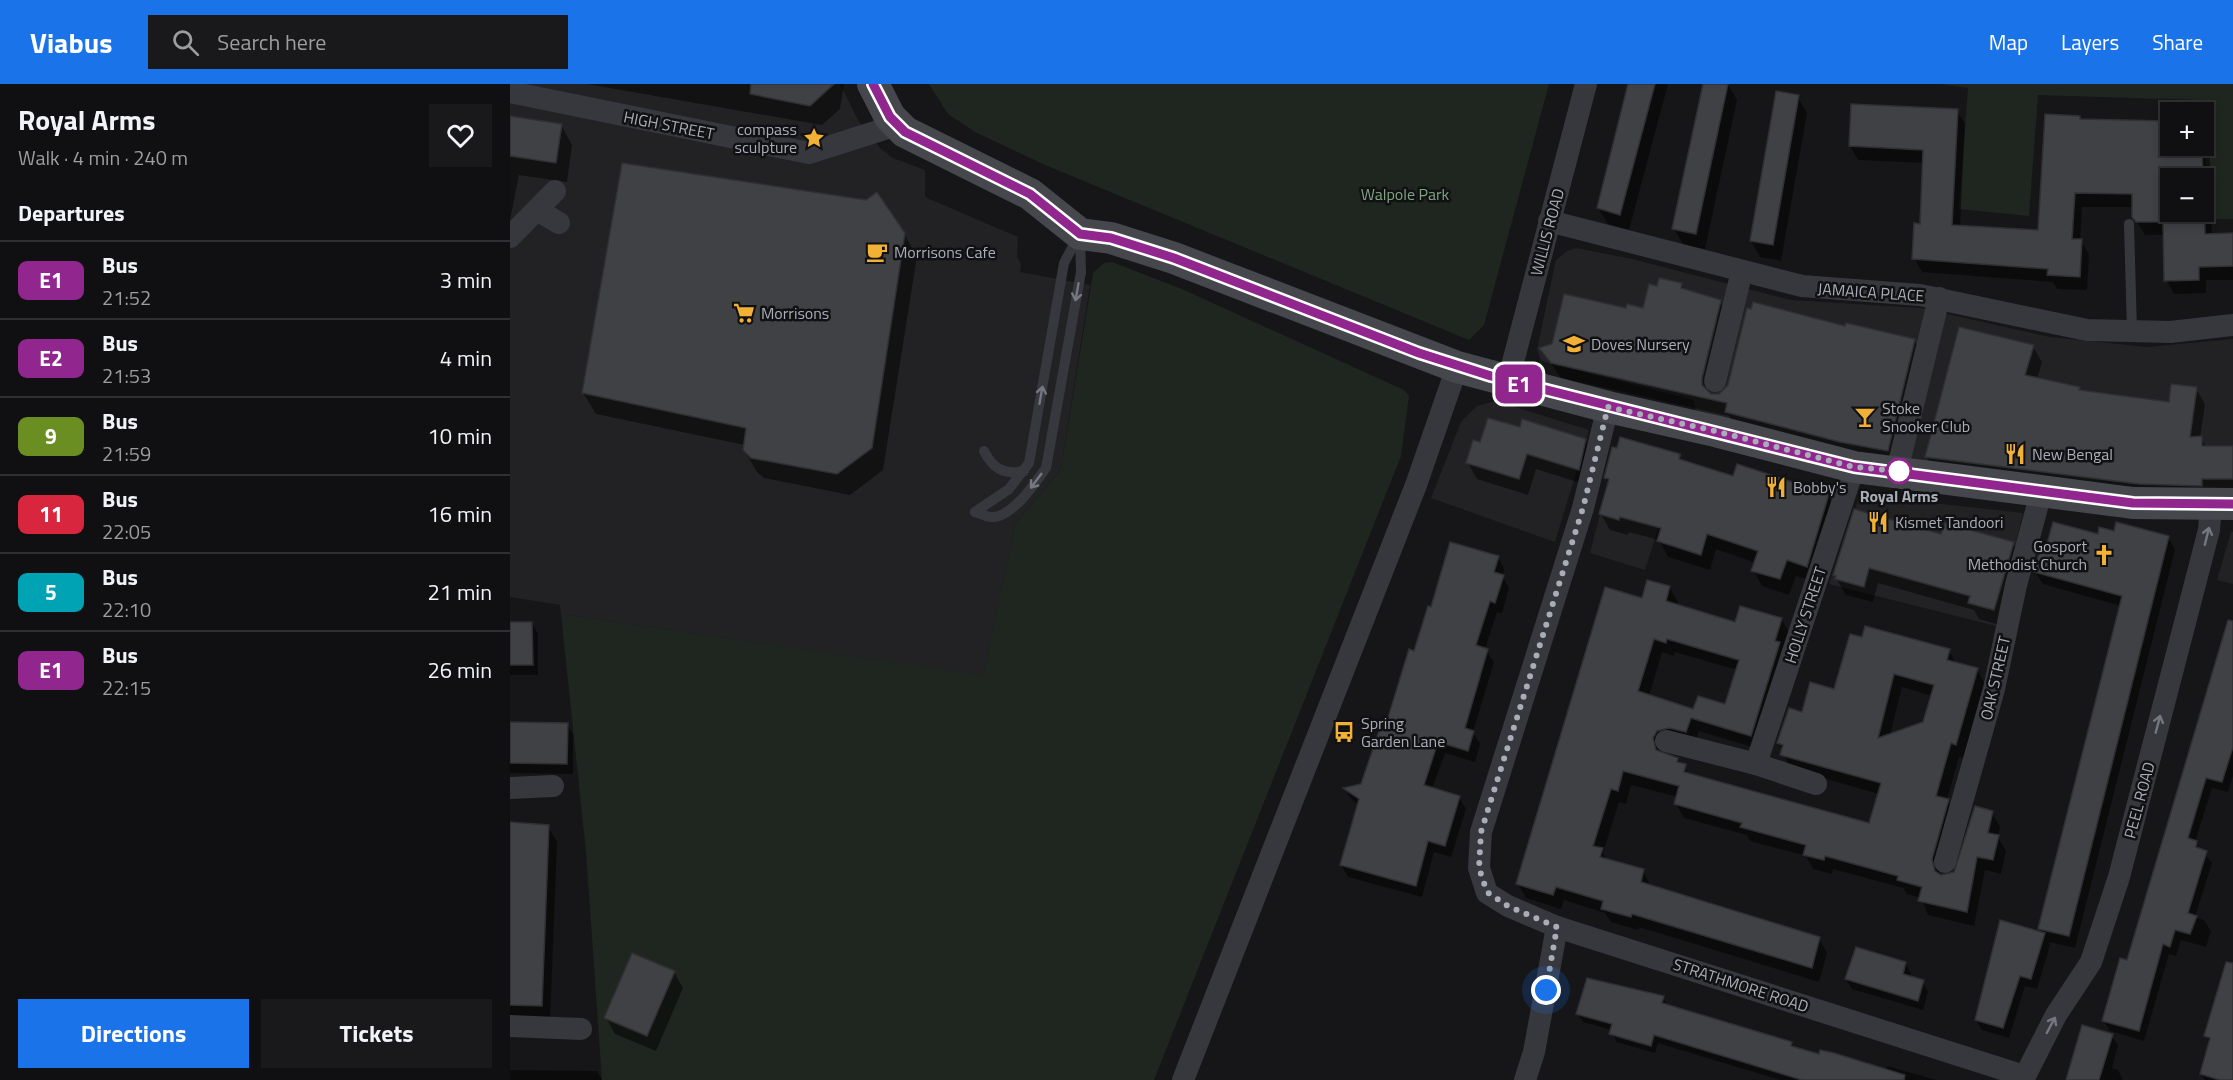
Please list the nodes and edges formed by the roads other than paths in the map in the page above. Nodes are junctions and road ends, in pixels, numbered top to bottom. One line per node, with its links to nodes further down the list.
1 (873, 84): 4 (street)
2 (1586, 84): 7 (street, WILLIS ROAD)
3 (510, 92): 4 (street, HIGH STREET)
4 (897, 125): 10 (street)
5 (555, 191): 6 (street)
6 (537, 210): 8 (street); 11 (street)
7 (1549, 221): 12 (street, JAMAICA PLACE); 17 (street, WILLIS ROAD)
8 (559, 223)
9 (2129, 224): 15 (lane)
10 (1080, 234): 16 (street); 22 (lane, one-way to 10); 22 (lane, one-way to 22)
11 (510, 237)
12 (1742, 271): 13 (street, JAMAICA PLACE); 18 (street)
13 (1939, 298): 15 (street, JAMAICA PLACE); 23 (street)
14 (2233, 325): 15 (street, JAMAICA PLACE)
15 (2132, 333)
16 (1456, 366): 17 (street); 36 (street)
17 (1508, 381): 19 (street)
18 (1716, 381)
19 (1608, 407): 21 (street); 32 (street, STRATHMORE ROAD)
20 (984, 451): 22 (lane)
21 (1854, 467): 23 (street); 27 (street, HOLLY STREET)
22 (1024, 471)
23 (1897, 471): 24 (street)
24 (2042, 493): 25 (street); 31 (street, OAK STREET)
25 (2222, 504): 35 (street, PEEL ROAD, one-way to 25)
26 (1666, 741): 27 (street)
27 (1756, 764): 28 (street)
28 (1816, 784)
29 (553, 786): 30 (street)
30 (510, 788)
31 (1945, 862)
32 (1557, 927): 35 (street, STRATHMORE ROAD); 37 (street)
33 (510, 1026): 34 (street)
34 (581, 1029)
35 (2024, 1078)
36 (1183, 1080)
37 (1525, 1080)

